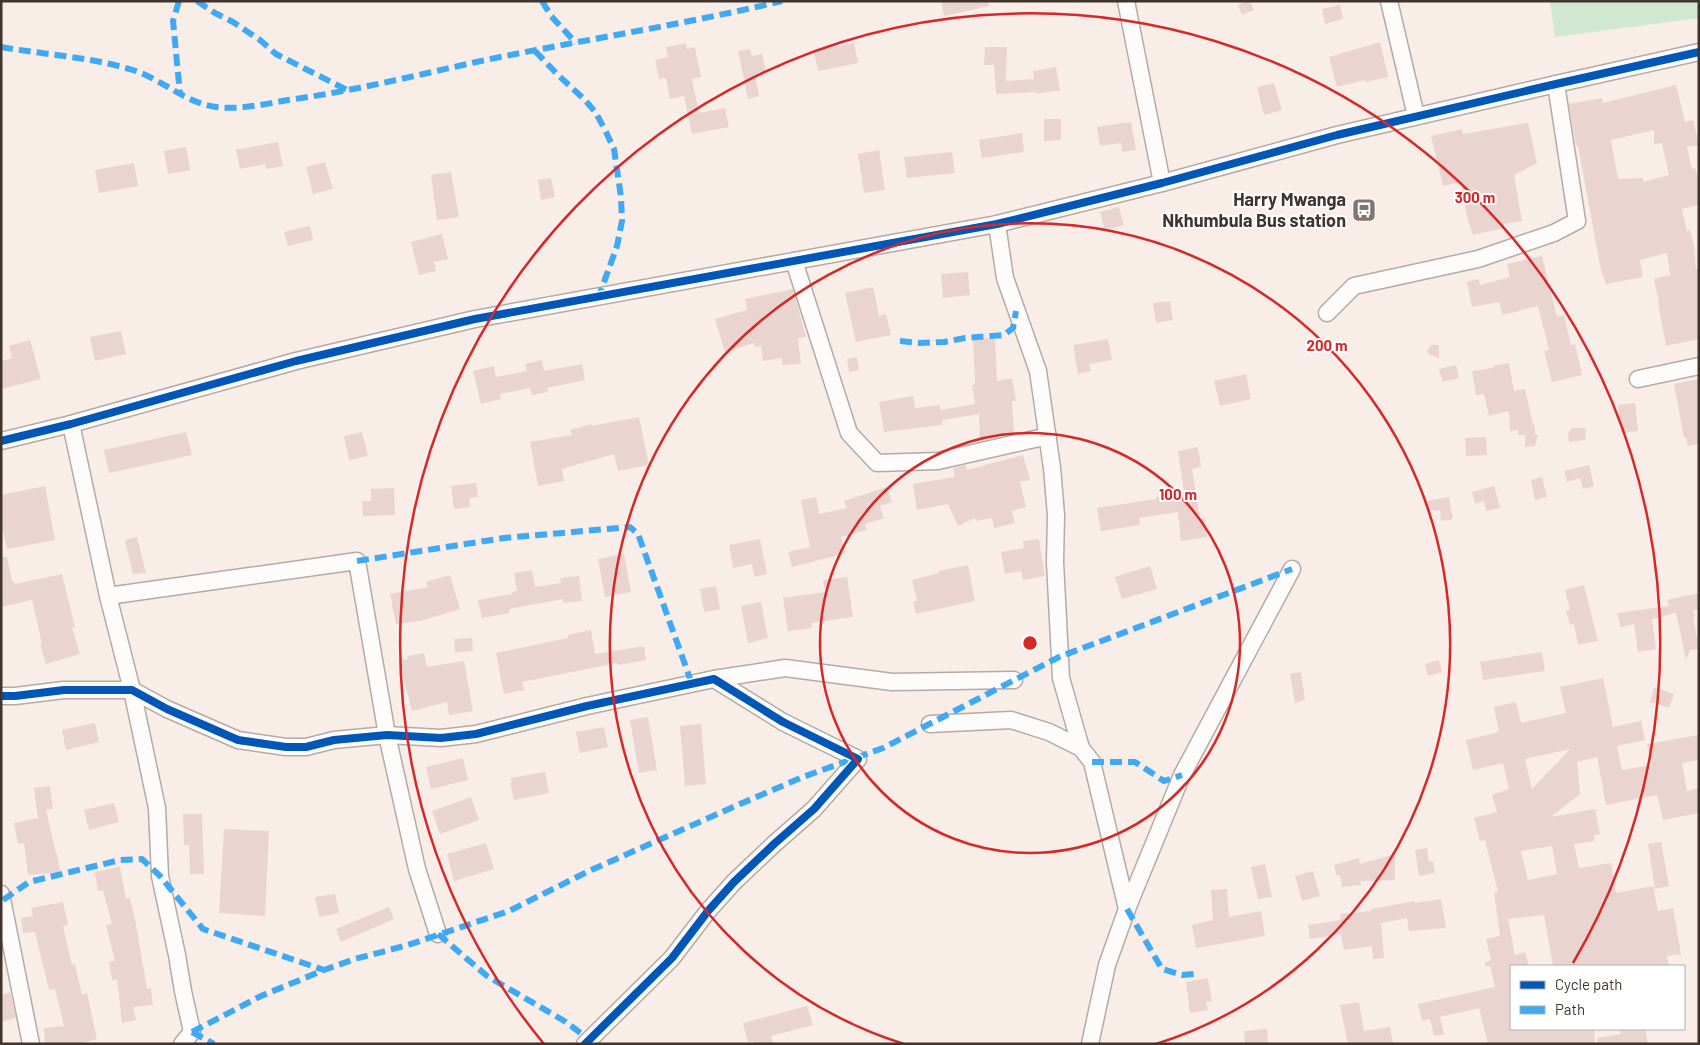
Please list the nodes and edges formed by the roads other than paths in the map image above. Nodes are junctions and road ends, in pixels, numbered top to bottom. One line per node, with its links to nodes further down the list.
1 (1126, 1): 6 (street)
2 (1389, 1): 5 (street)
3 (1699, 52): 4 (street)
4 (1556, 84): 5 (street); 9 (street)
5 (1416, 116): 6 (street)
6 (1162, 183): 7 (street)
7 (997, 224): 8 (street); 13 (street)
8 (794, 261): 12 (street); 13 (street)
9 (1327, 313)
10 (1699, 366): 11 (street)
11 (1638, 378)
12 (71, 424): 14 (street); 16 (street)
13 (1048, 436): 23 (street)
14 (1, 440)
15 (1292, 569): 25 (street)
16 (108, 596): 19 (street); 22 (street)
17 (714, 679): 18 (street); 22 (street); 29 (street)
18 (1014, 680)
19 (132, 690): 20 (street); 22 (street); 28 (street)
20 (1, 696)
21 (930, 724): 23 (street)
22 (387, 735): 26 (street)
23 (1081, 748): 25 (street)
24 (2, 898): 27 (street)
25 (1127, 908): 30 (street)
26 (438, 934)
27 (32, 1044)
28 (182, 1044)
29 (585, 1044)
30 (1090, 1044)

